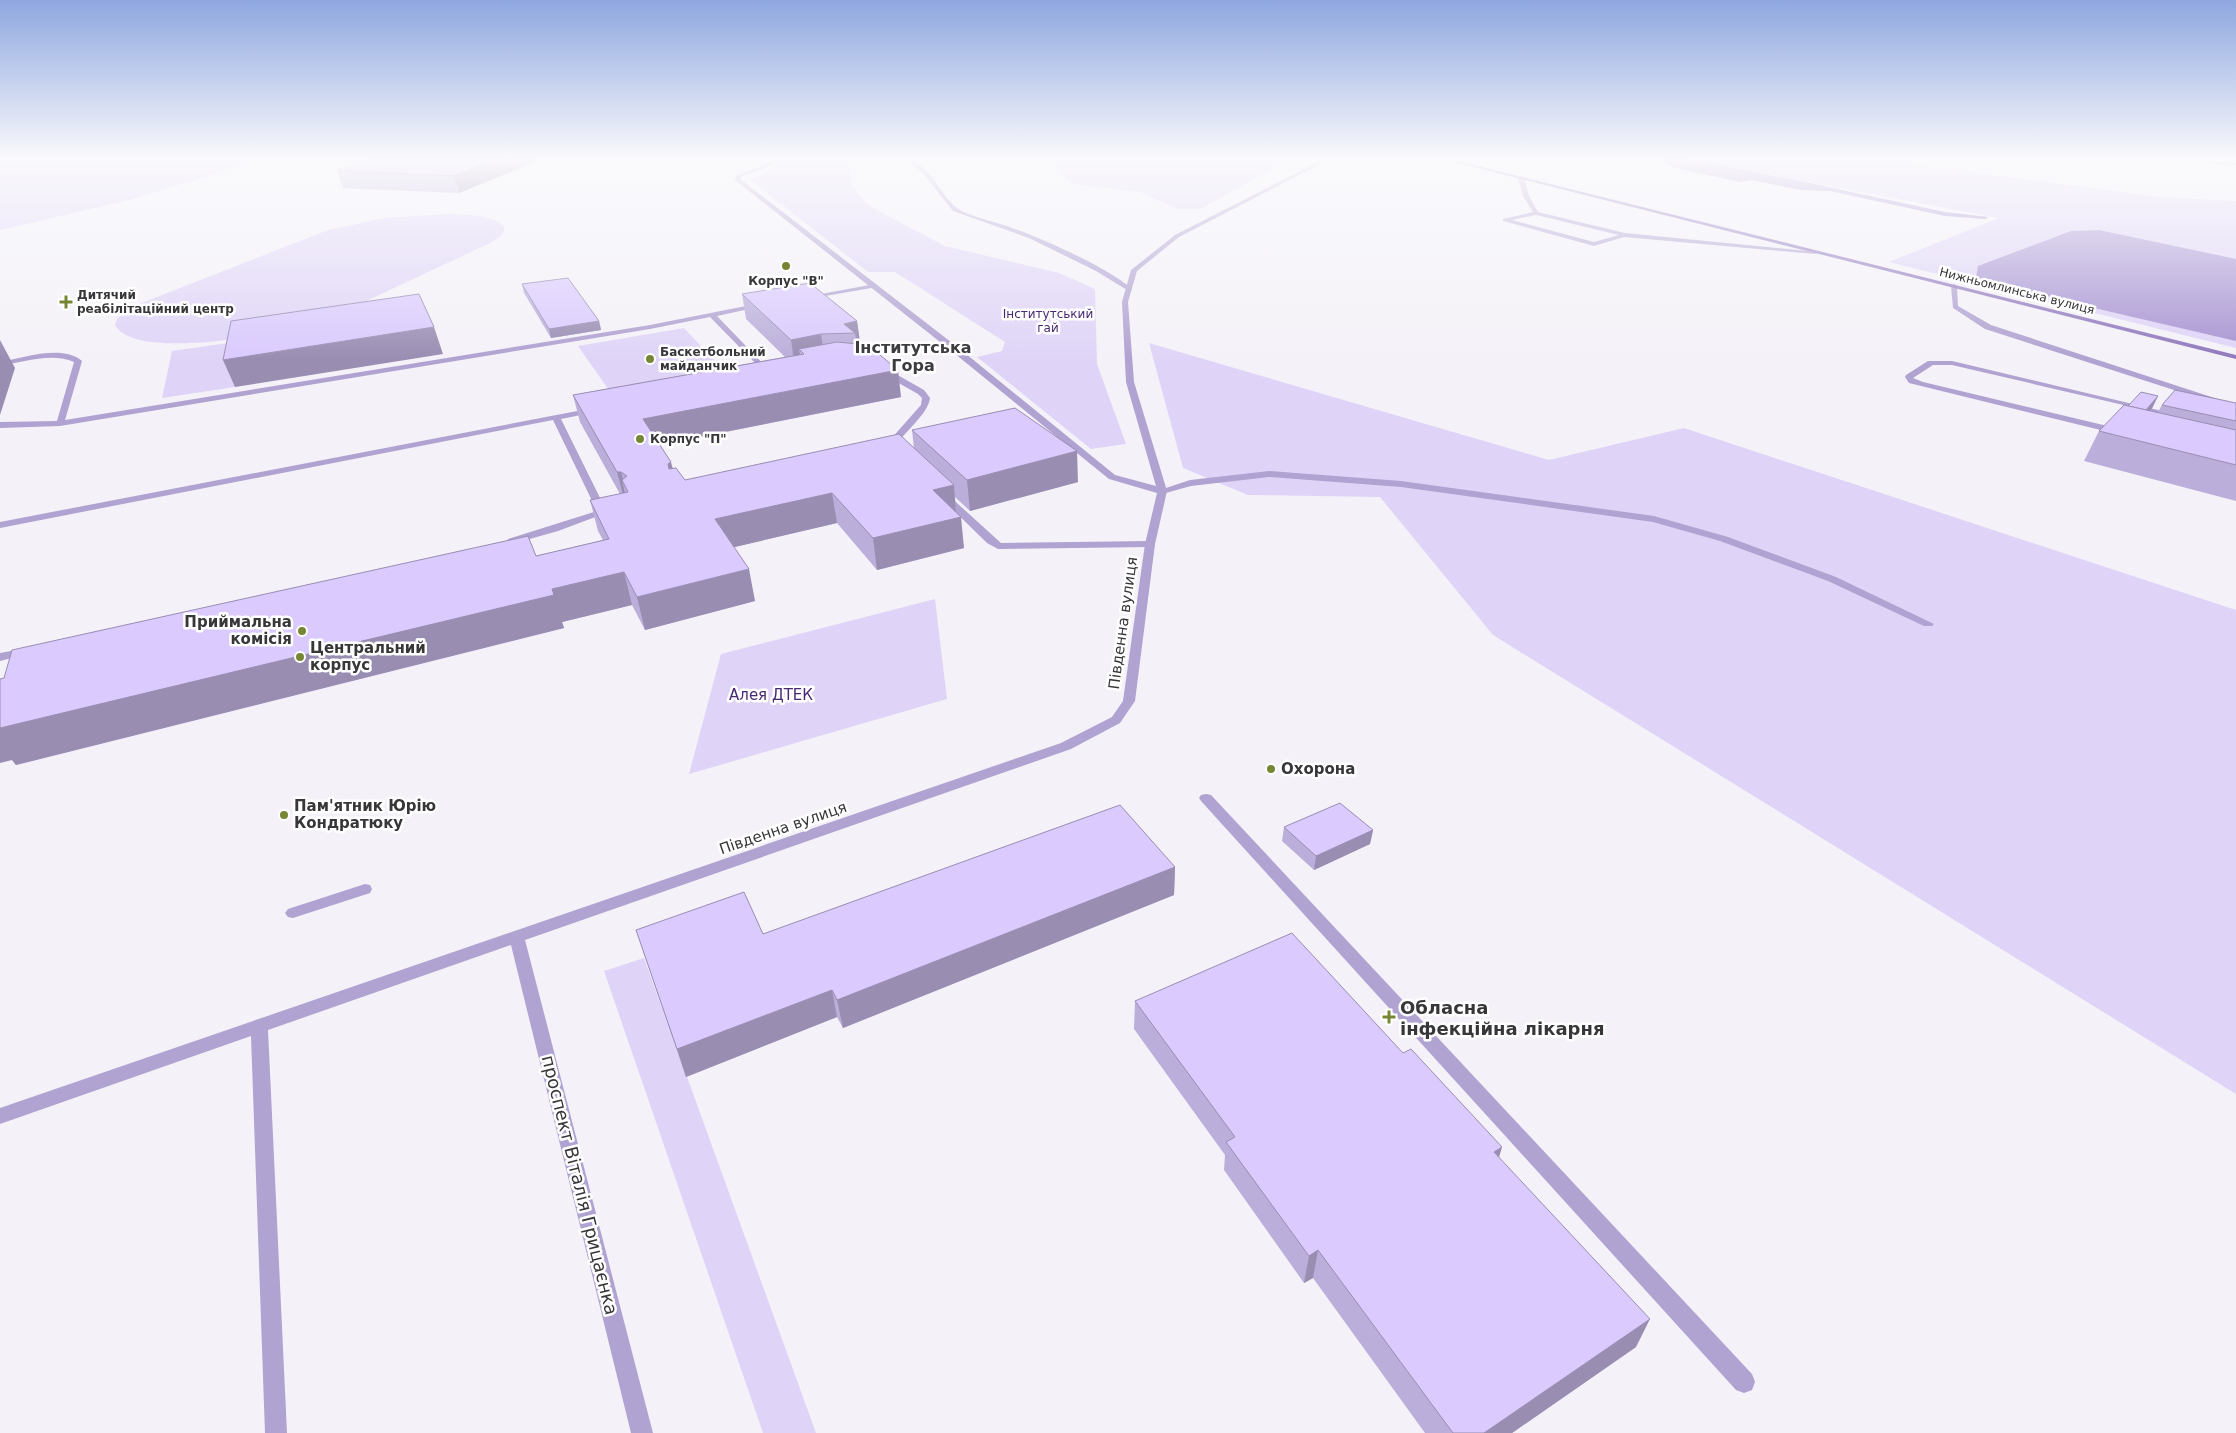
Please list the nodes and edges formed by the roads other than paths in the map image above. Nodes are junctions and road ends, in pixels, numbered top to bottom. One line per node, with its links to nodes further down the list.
1 (797, 226): 9 (street)
2 (1000, 226): 11 (street)
3 (1195, 226): 11 (street, Південна вулиця)
4 (1527, 226): 7 (street)
5 (1588, 226): 7 (street)
6 (1711, 226): 8 (main road, Нижньомлинська вулиця)
7 (1625, 235): 8 (street)
8 (1815, 252): 10 (main road, Нижньомлинська вулиця)
9 (875, 286): 12 (street); 30 (street)
10 (1954, 286): 15 (main road, Нижньомлинська вулиця); 22 (street)
11 (1129, 289): 30 (street, Південна вулиця)
12 (798, 298)
13 (771, 303): 14 (street)
14 (713, 316): 19 (street); 25 (street)
15 (2236, 357)
16 (0, 364): 25 (street)
17 (876, 366): 28 (street)
18 (780, 374): 19 (street)
19 (770, 376): 20 (street)
20 (760, 378)
21 (605, 408): 23 (street)
22 (2236, 408)
23 (556, 417): 32 (street); 33 (street)
24 (2188, 418): 27 (street)
25 (60, 424): 26 (street)
26 (0, 425)
27 (2128, 434)
28 (890, 448)
29 (937, 490): 35 (street)
30 (1162, 491): 35 (street, Південна вулиця); 36 (street)
31 (619, 508): 32 (street)
32 (602, 511): 34 (street)
33 (0, 525)
34 (502, 543)
35 (1150, 544): 42 (street, Південна вулиця)
36 (1928, 624)
37 (39, 649): 38 (street)
38 (0, 657)
39 (1206, 798): 45 (street)
40 (365, 889): 41 (street)
41 (292, 913)
42 (516, 937): 43 (street, Південна вулиця); 47 (street, проспект Віталія Грицаєнка)
43 (259, 1026): 44 (street, Південна вулиця); 46 (street)
44 (0, 1116)
45 (1744, 1382)
46 (276, 1433)
47 (642, 1433)

